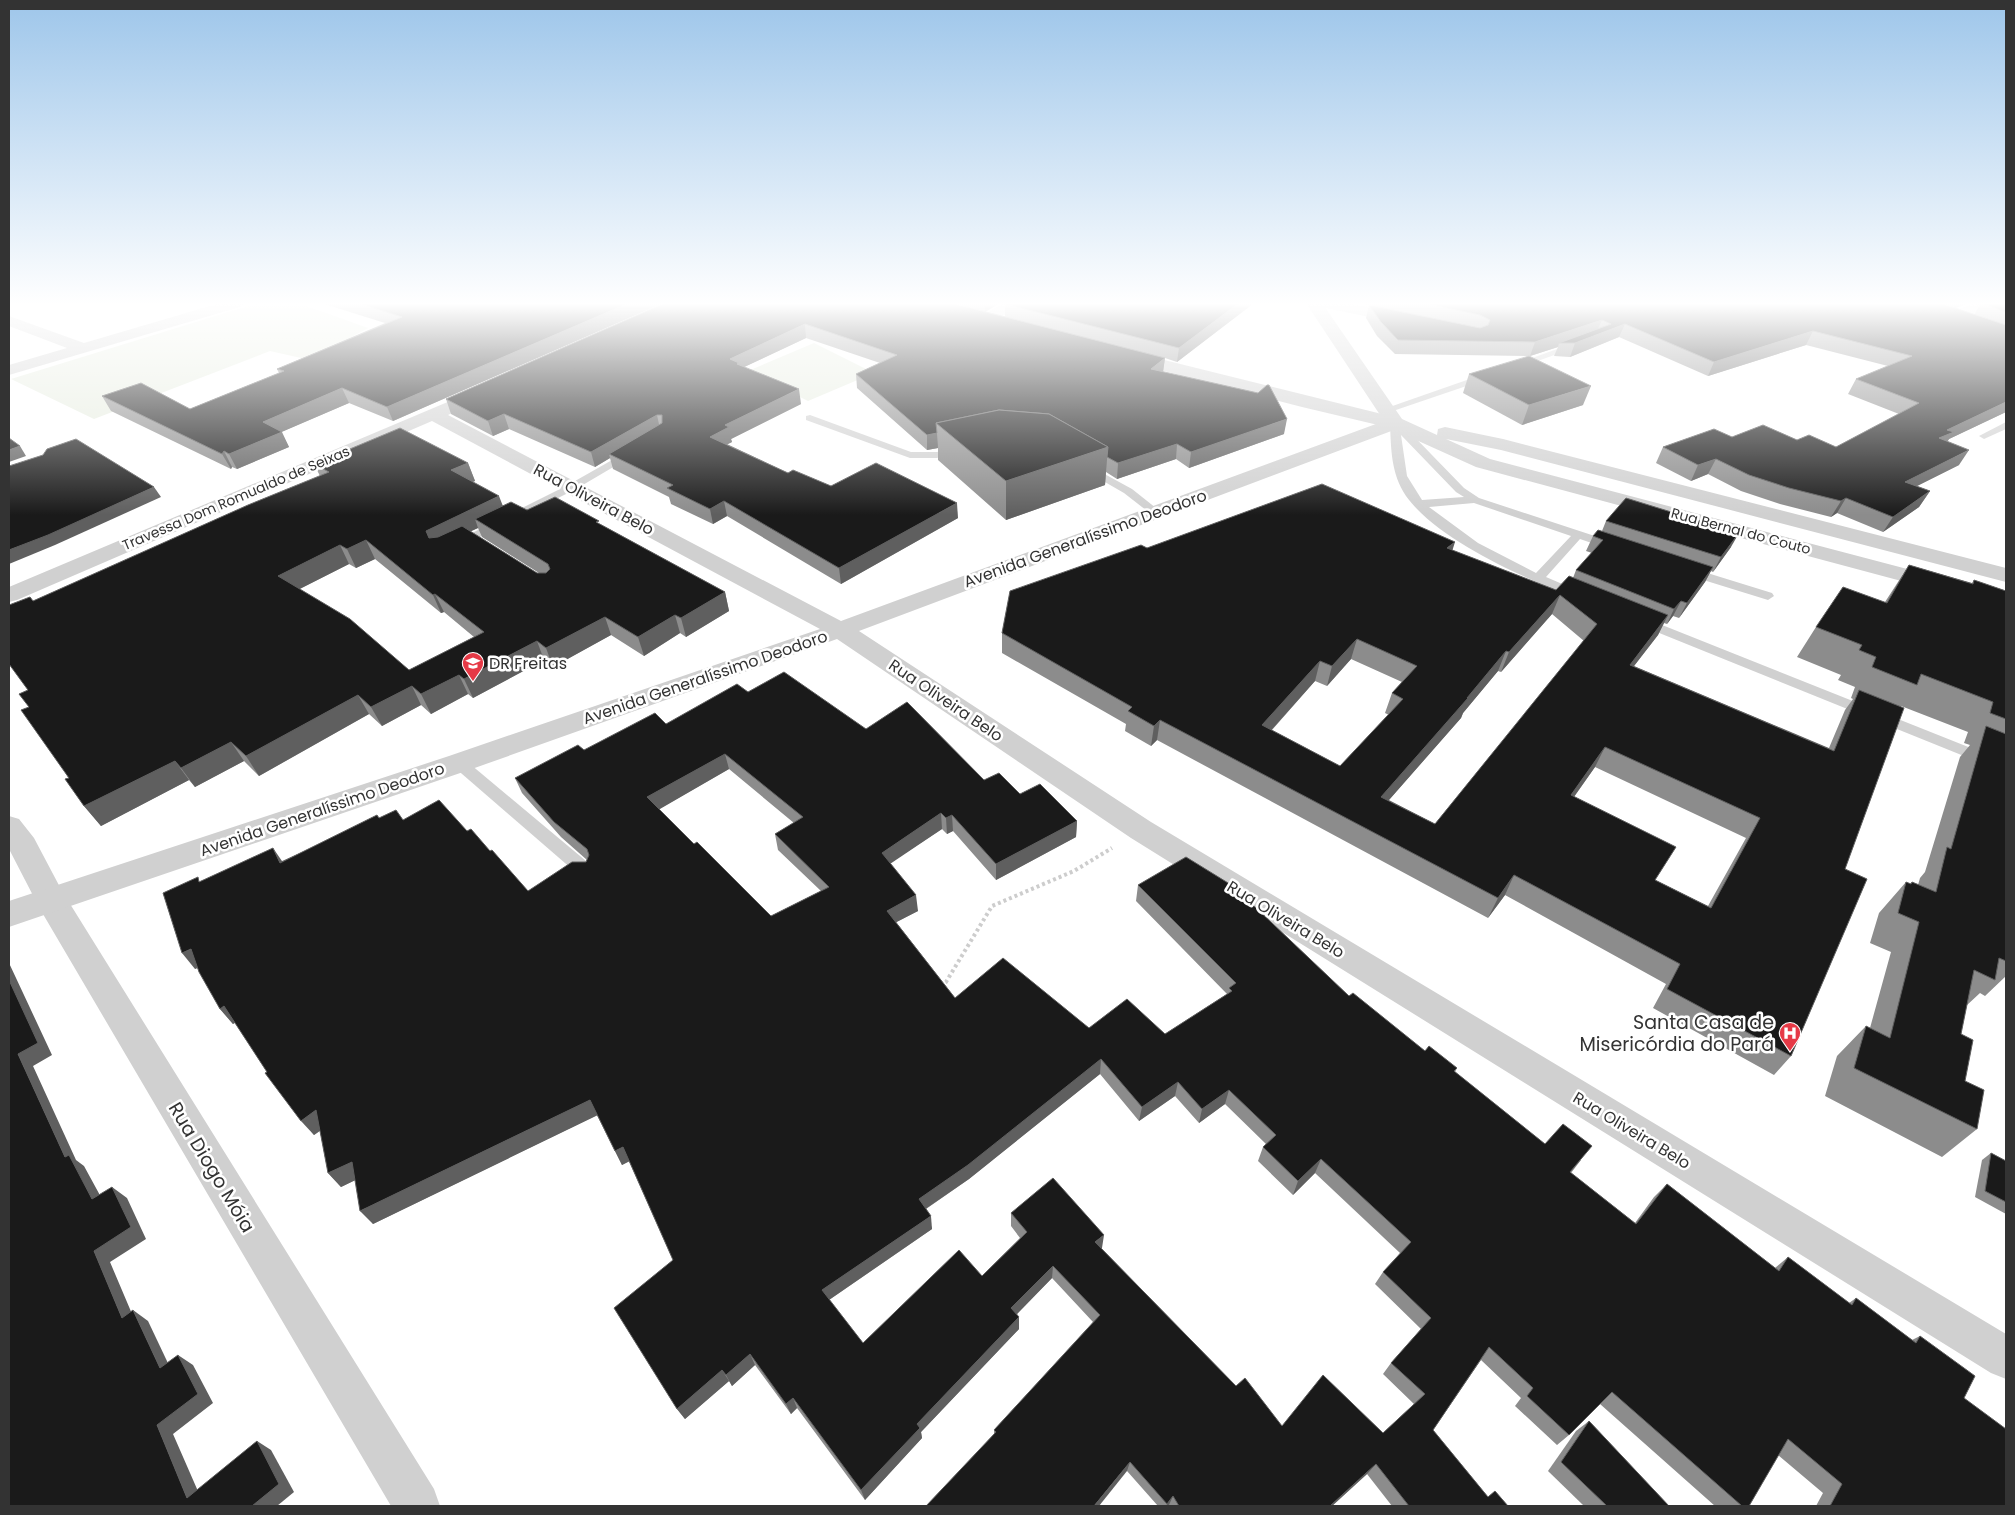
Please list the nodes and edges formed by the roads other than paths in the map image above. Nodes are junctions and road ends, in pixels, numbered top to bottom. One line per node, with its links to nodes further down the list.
1 (1196, 374): 6 (street, Rua Bernal do Couto)
2 (1362, 374): 6 (street)
3 (1493, 374): 6 (lane)
4 (468, 398): 5 (street, Travessa Dom Romualdo de Seixas)
5 (432, 414): 13 (street, Rua Oliveira Belo); 25 (street, Travessa Dom Romualdo de Seixas)
6 (1390, 416): 14 (lane); 15 (lane); 16 (street, Avenida Generalíssimo Deodoro); 23 (street, Rua Bernal do Couto); 28 (street, Rua Bernal do Couto)
7 (810, 418): 11 (lane)
8 (2006, 425): 9 (lane)
9 (1984, 436)
10 (637, 449): 13 (lane)
11 (964, 449)
12 (1075, 462): 16 (lane)
13 (572, 487): 18 (lane); 30 (street, Rua Oliveira Belo)
14 (1475, 500): 15 (lane); 17 (lane)
15 (1419, 504): 24 (lane)
16 (1155, 512): 30 (street, Avenida Generalíssimo Deodoro)
17 (1578, 535): 21 (lane); 24 (lane)
18 (469, 537): 19 (lane); 20 (lane)
19 (485, 547)
20 (448, 548)
21 (1623, 550)
22 (1677, 567): 26 (lane)
23 (2006, 576)
24 (1537, 579): 27 (lane)
25 (9, 595)
26 (1768, 596)
27 (1592, 601)
28 (2006, 602)
29 (1629, 616): 32 (lane)
30 (840, 630): 31 (street, Avenida Generalíssimo Deodoro); 37 (street, Rua Oliveira Belo)
31 (459, 763): 34 (lane); 35 (street, Avenida Generalíssimo Deodoro)
32 (2006, 768)
33 (9, 827): 35 (street, Rua Diogo Móia)
34 (586, 871)
35 (51, 900): 36 (street, Avenida Generalíssimo Deodoro); 38 (street, Rua Diogo Móia)
36 (9, 914)
37 (2006, 1358)
38 (418, 1506)

